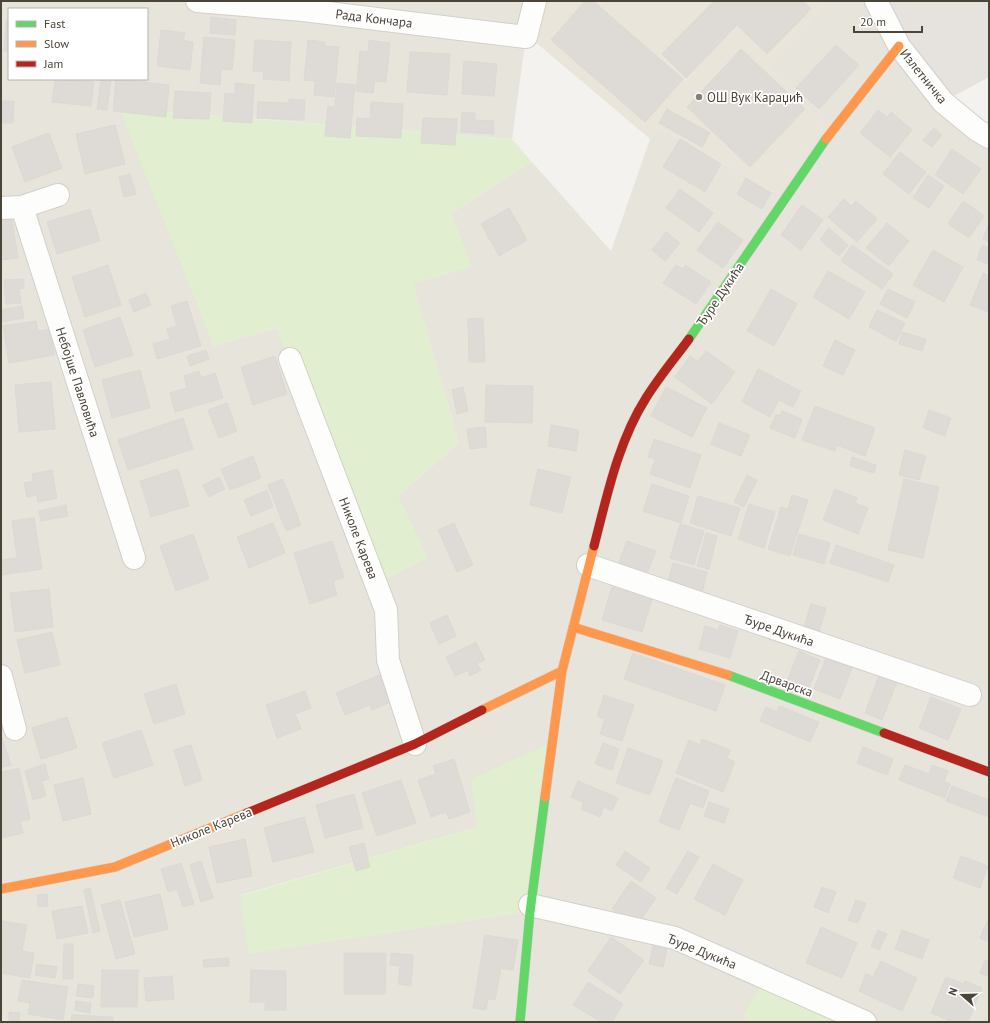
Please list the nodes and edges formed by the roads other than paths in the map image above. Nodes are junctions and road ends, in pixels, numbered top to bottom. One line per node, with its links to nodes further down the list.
1 (197, 1): 4 (street, Рада Кончара)
2 (535, 1): 5 (street, Рада Кончара)
3 (876, 1): 6 (street, Излетничка)
4 (268, 4): 5 (street, Рада Кончара)
5 (304, 5)
6 (899, 46): 7 (street, Излетничка); 13 (street, Ђуре Дукића)
7 (989, 137)
8 (58, 195): 9 (street)
9 (22, 207): 10 (street); 12 (street, Небојше Павловића)
10 (1, 208)
11 (290, 359): 19 (street, Николе Карева)
12 (134, 558)
13 (588, 565): 14 (street, Ђуре Дукића); 17 (street, Ђуре Дукића)
14 (573, 626): 15 (street, Ђуре Дукића); 20 (street, Дрварска)
15 (562, 672): 19 (street, Николе Карева); 22 (street, Ђуре Дукића)
16 (1, 676): 18 (street)
17 (970, 695)
18 (16, 729)
19 (415, 744): 21 (street, Николе Карева)
20 (989, 772)
21 (1, 889)
22 (530, 905): 23 (street, Ђуре Дукића); 24 (street, Ђуре Дукића)
23 (520, 1022)
24 (864, 1022)

